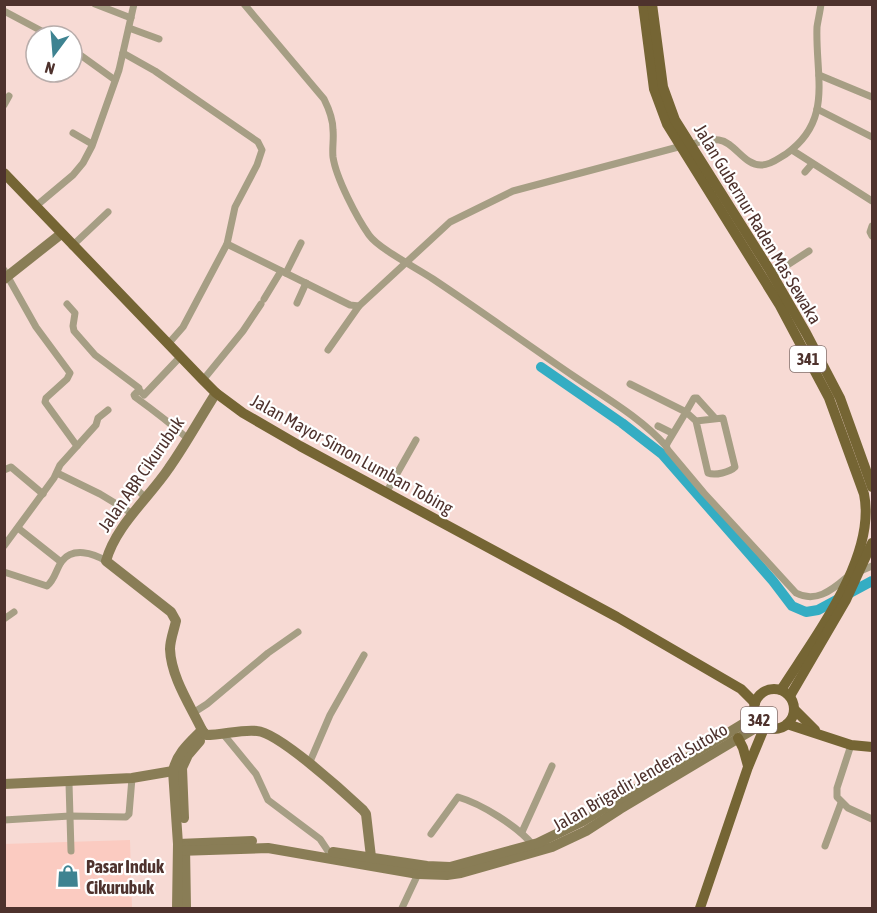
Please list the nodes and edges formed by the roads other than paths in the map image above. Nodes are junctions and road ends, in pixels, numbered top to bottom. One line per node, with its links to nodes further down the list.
1 (95, 4): 8 (street)
2 (134, 4): 8 (street)
3 (244, 4): 40 (street)
4 (643, 4): 9 (main road, Jalan Gubernur Raden Mas Sewaka / 341)
5 (652, 4): 9 (main road, Jalan Gubernur Raden Mas Sewaka / 341)
6 (821, 4): 15 (street)
7 (4, 11): 10 (street)
8 (131, 18): 11 (street)
9 (650, 22): 24 (main road, Jalan Gubernur Raden Mas Sewaka / 341)
10 (28, 24)
11 (129, 28): 12 (street); 13 (street)
12 (159, 39)
13 (123, 53): 16 (street); 36 (street)
14 (84, 58): 16 (street)
15 (819, 75): 18 (street); 20 (street)
16 (115, 80): 23 (street)
17 (9, 96): 19 (street)
18 (873, 97)
19 (4, 105)
20 (818, 109): 22 (street); 25 (street)
21 (73, 133): 23 (street)
22 (873, 137)
23 (93, 144): 30 (street)
24 (687, 145): 25 (street); 38 (main road, 341); 40 (street)
25 (792, 150): 26 (street)
26 (812, 164): 27 (street); 29 (street)
27 (805, 172)
28 (4, 173): 30 (main road, Jalan Mayor Simon Lumban Tobing)
29 (873, 201)
30 (36, 206): 33 (main road, Jalan Mayor Simon Lumban Tobing)
31 (108, 212): 37 (street)
32 (873, 226): 34 (street)
33 (61, 234): 37 (main road, Jalan Mayor Simon Lumban Tobing); 42 (street)
34 (873, 236)
35 (301, 243): 41 (street)
36 (226, 244): 41 (street); 48 (street)
37 (72, 246): 48 (main road, Jalan Mayor Simon Lumban Tobing)
38 (752, 250): 43 (main road, Jalan Gubernur Raden Mas Sewaka / 341); 80 (main road, 341)
39 (809, 251): 43 (street)
40 (408, 262): 47 (street); 64 (street)
41 (283, 272): 44 (street); 51 (street)
42 (6, 275): 63 (street)
43 (772, 275): 68 (main road, Jalan Gubernur Raden Mas Sewaka / 341)
44 (306, 283): 45 (street); 47 (street)
45 (297, 303)
46 (67, 304): 53 (street)
47 (359, 306): 49 (street)
48 (169, 343): 50 (main road, Jalan Mayor Simon Lumban Tobing)
49 (328, 350)
50 (181, 356): 51 (main road, Jalan Mayor Simon Lumban Tobing); 53 (street)
51 (203, 380): 54 (main road, Jalan Mayor Simon Lumban Tobing)
52 (630, 384): 56 (street)
53 (139, 390): 61 (street)
54 (216, 393): 61 (street, Jalan ABR Cikurubuk); 69 (main road, Jalan Mayor Simon Lumban Tobing)
55 (108, 410): 63 (street)
56 (686, 412): 57 (street); 58 (street); 60 (street)
57 (715, 418): 58 (street); 58 (street)
58 (696, 421)
59 (658, 426): 60 (street)
60 (672, 433): 64 (street)
61 (187, 438): 71 (street, Jalan ABR Cikurubuk)
62 (416, 440): 69 (street)
63 (77, 446): 66 (street)
64 (666, 446): 80 (street)
65 (4, 470): 70 (street)
66 (57, 473): 70 (street); 72 (street)
67 (132, 485): 71 (street)
68 (873, 487)
69 (386, 493): 87 (main road, Jalan Mayor Simon Lumban Tobing)
70 (42, 494): 73 (street)
71 (146, 498): 72 (street, Jalan ABR Cikurubuk)
72 (133, 514): 76 (street, Jalan ABR Cikurubuk)
73 (18, 528): 75 (street); 77 (street)
74 (873, 543): 80 (main road, 341)
75 (4, 546)
76 (106, 561): 77 (street); 92 (street, Jalan ABR Cikurubuk)
77 (61, 562): 79 (street)
78 (873, 566): 80 (street)
79 (5, 575)
80 (856, 575): 81 (main road, 341)
81 (844, 596): 84 (main road, 341); 84 (main road, 341)
82 (15, 612): 83 (street)
83 (4, 619)
84 (829, 624): 89 (main road, 341)
85 (298, 632): 92 (street)
86 (364, 655): 102 (street)
87 (741, 688): 88 (main road, Jalan Mayor Simon Lumban Tobing); 90 (main road, Jalan Mayor Simon Lumban Tobing)
88 (764, 691): 89 (main road, 342); 90 (main road, 342)
89 (786, 693): 91 (main road, 342)
90 (755, 703): 93 (main road, 342)
91 (794, 709): 94 (main road, 342); 96 (main road)
92 (193, 713): 95 (street, Jalan ABR Cikurubuk)
93 (761, 722): 94 (main road, 342); 98 (street, Jalan Brigadir Jenderal Sutoko); 100 (main road); 113 (street)
94 (782, 726): 96 (main road); 100 (main road)
95 (204, 733): 97 (street); 105 (street); 118 (street)
96 (818, 733): 99 (main road)
97 (224, 735): 102 (street); 120 (street)
98 (738, 738): 104 (main road); 113 (street, Jalan Brigadir Jenderal Sutoko)
99 (851, 745): 101 (main road); 109 (street)
100 (757, 746): 104 (main road)
101 (873, 747)
102 (309, 764): 121 (street)
103 (552, 766): 114 (street)
104 (748, 767): 127 (main road)
105 (173, 771): 106 (street); 118 (street)
106 (132, 778): 107 (street); 110 (street)
107 (69, 783): 108 (street); 110 (street)
108 (4, 784)
109 (841, 803): 111 (street); 117 (street)
110 (70, 816): 112 (street); 119 (street)
111 (873, 819)
112 (4, 820)
113 (585, 826): 116 (street); 122 (street, Jalan Brigadir Jenderal Sutoko)
114 (522, 832): 115 (street); 116 (street)
115 (431, 834)
116 (533, 844): 122 (street)
117 (825, 846)
118 (181, 847): 120 (street, Jalan Brigadir Jenderal Sutoko); 124 (street); 125 (street)
119 (71, 851)
120 (334, 854): 121 (street); 123 (street, Jalan Brigadir Jenderal Sutoko)
121 (371, 857): 122 (street)
122 (494, 860): 123 (street, Jalan Brigadir Jenderal Sutoko)
123 (418, 874): 126 (street)
124 (177, 909)
125 (186, 909)
126 (402, 909)
127 (700, 909)

